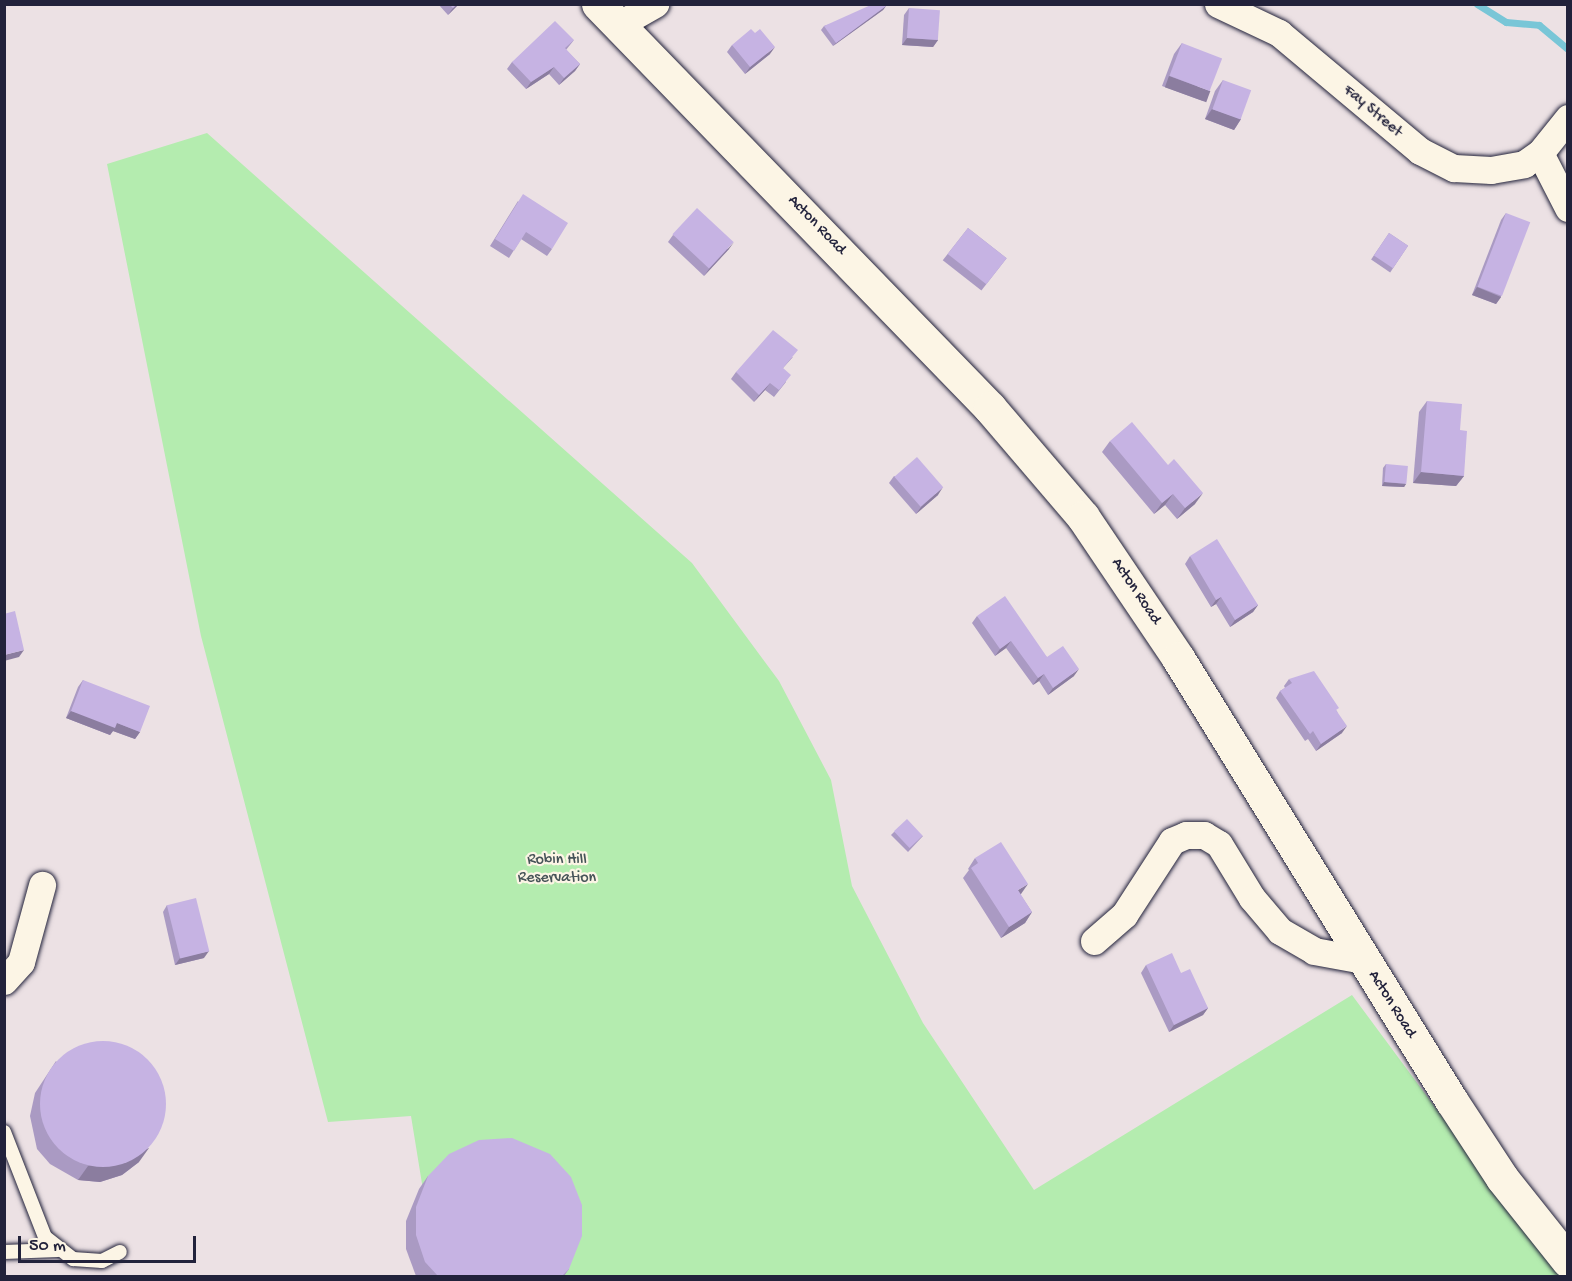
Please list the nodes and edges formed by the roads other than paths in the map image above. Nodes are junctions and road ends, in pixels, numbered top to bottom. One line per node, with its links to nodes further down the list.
1 (655, 4): 3 (street)
2 (1218, 4): 5 (street, Fay Street)
3 (608, 15): 9 (main road, Acton Road)
4 (1568, 118): 5 (street)
5 (1540, 153): 6 (street)
6 (1568, 208)
7 (42, 885): 10 (street)
8 (1094, 940): 9 (street)
9 (1363, 960): 15 (main road, Acton Road)
10 (4, 981)
11 (4, 1132): 12 (lane)
12 (57, 1250): 13 (lane); 14 (lane)
13 (4, 1252)
14 (120, 1252)
15 (1568, 1262)

